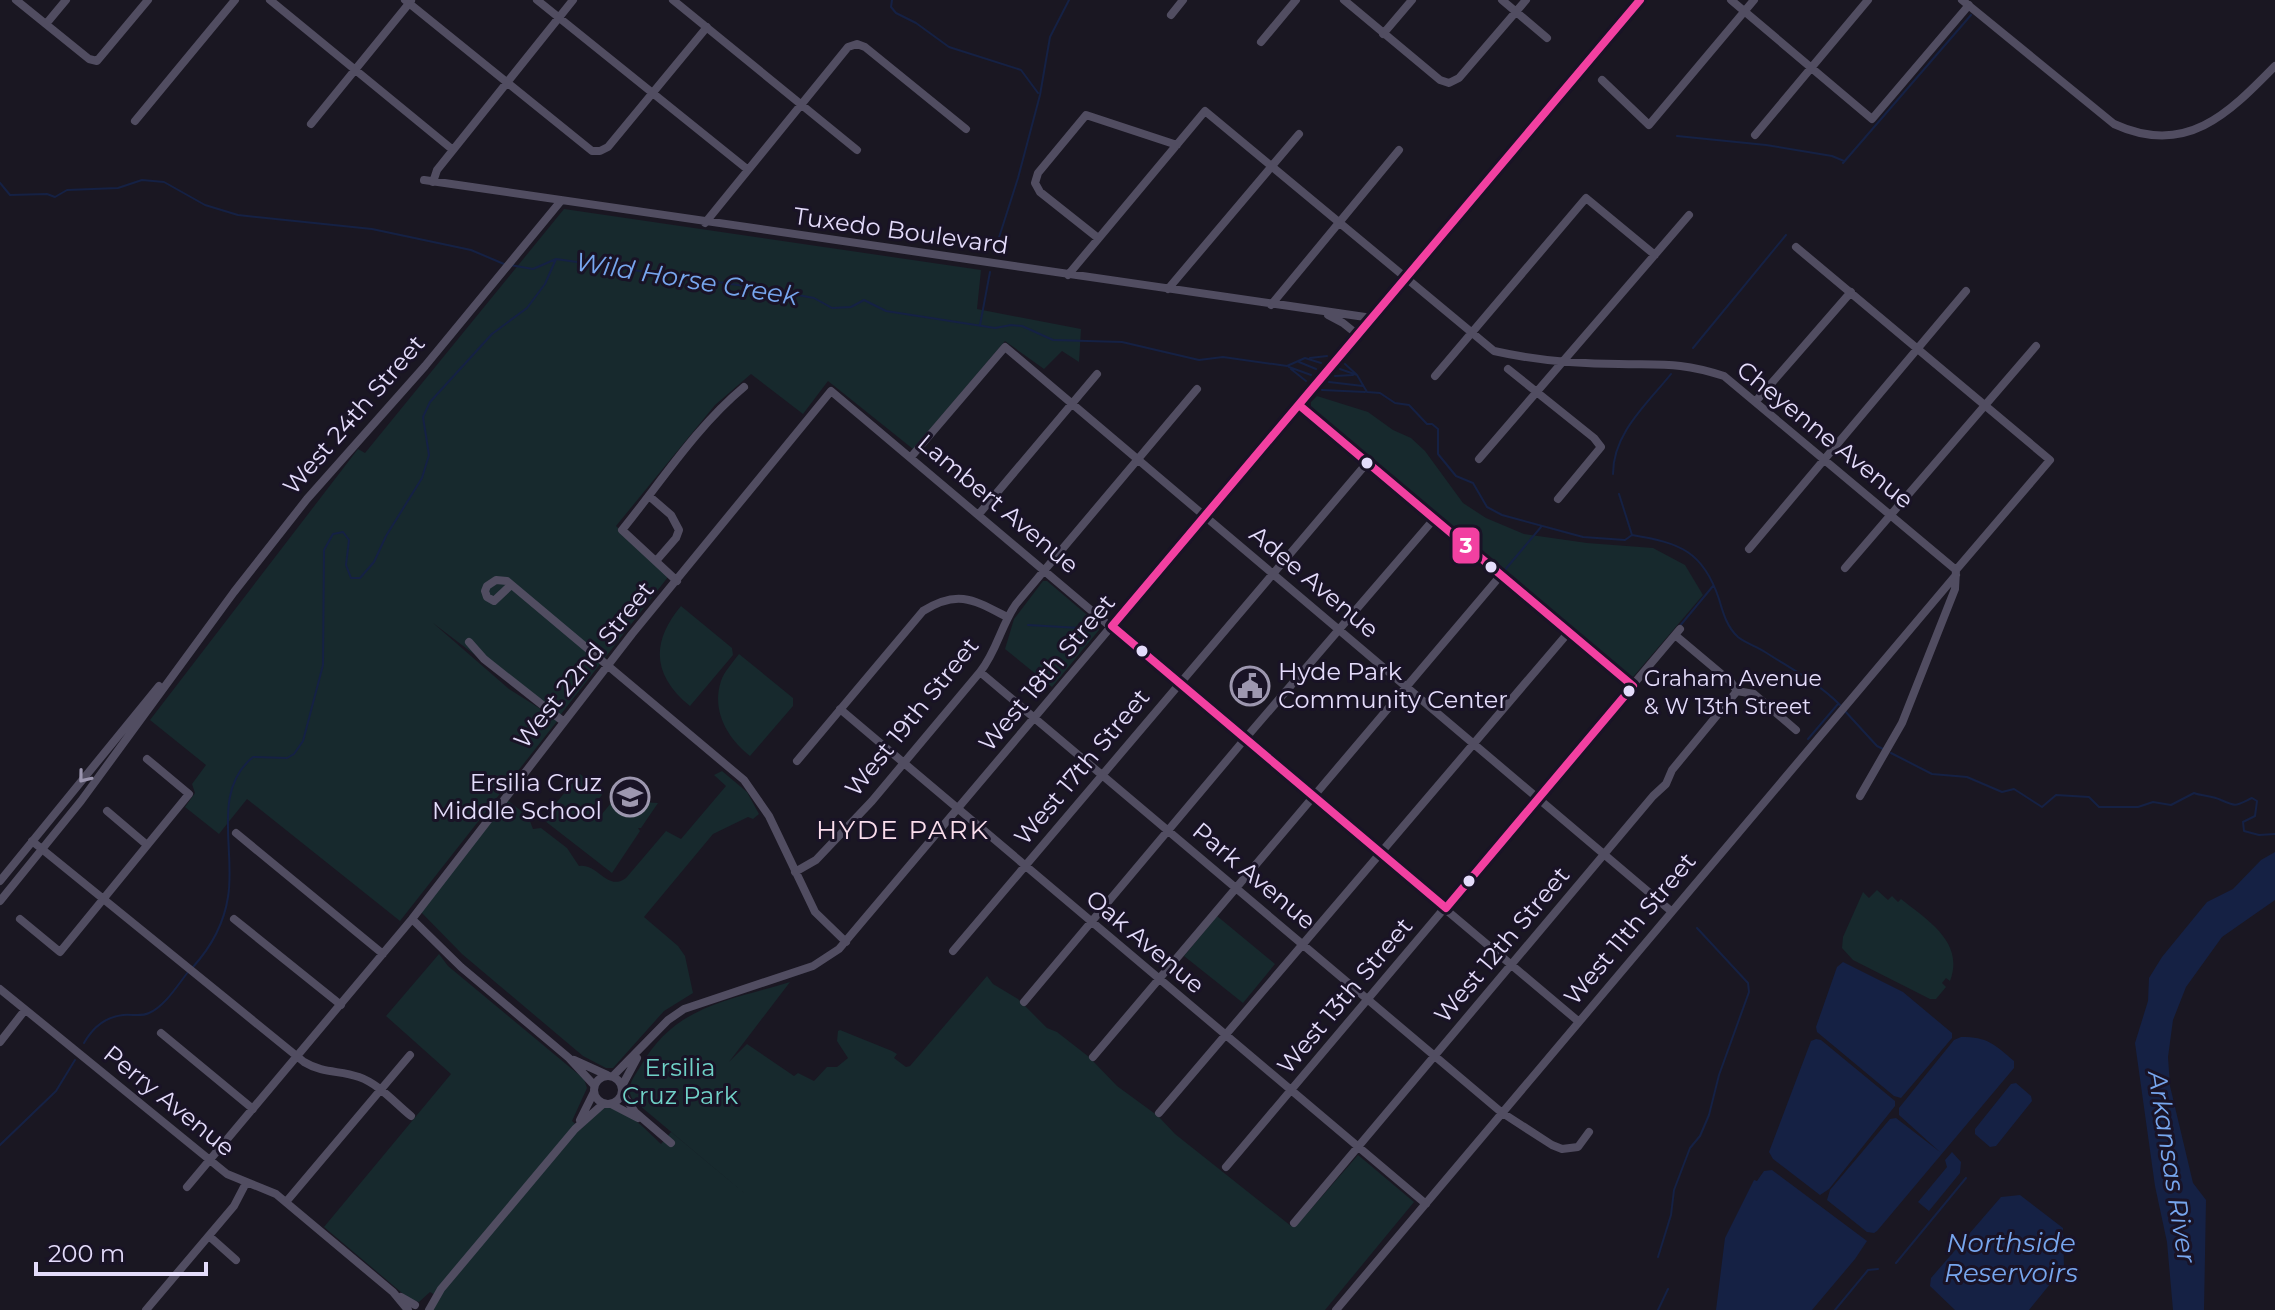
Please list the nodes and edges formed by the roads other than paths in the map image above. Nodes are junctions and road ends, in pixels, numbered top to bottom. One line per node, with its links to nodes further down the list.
1 (16, 0): 25 (street)
2 (66, 0): 25 (street)
3 (148, 0): 25 (street)
4 (235, 0): 37 (street)
5 (270, 0): 32 (street)
6 (537, 0): 24 (street)
7 (573, 0): 24 (street)
8 (673, 0): 26 (street)
9 (1183, 0): 23 (street)
10 (1296, 0): 29 (street)
11 (1344, 0): 27 (street)
12 (1412, 0): 27 (street)
13 (1502, 0): 22 (street)
14 (1526, 0): 22 (street)
15 (1640, 0): 56 (street, West 18th Street)
16 (1731, 0): 21 (street)
17 (1754, 0): 21 (street)
18 (1868, 0): 31 (street)
19 (409, 1): 32 (street); 34 (street)
20 (1966, 3): 30 (street); 31 (street)
21 (1744, 11): 31 (street); 33 (street)
22 (1516, 12): 27 (street); 28 (street)
23 (1171, 15)
24 (558, 18): 34 (street); 35 (street)
25 (46, 24)
26 (707, 27): 35 (street); 36 (street)
27 (1383, 34)
28 (1547, 38)
29 (1261, 42)
30 (2275, 66)
31 (1811, 68): 41 (street)
32 (356, 70): 38 (street); 43 (street)
33 (1602, 80)
34 (506, 83): 35 (street); 43 (street)
35 (653, 93): 47 (street)
36 (801, 104): 39 (street); 44 (street); 47 (street)
37 (135, 121)
38 (311, 124)
39 (966, 129)
40 (1299, 134): 46 (street)
41 (1755, 135)
42 (1177, 145): 46 (street, Cheyenne Avenue); 52 (street); 52 (street)
43 (453, 150): 48 (street, Tuxedo Boulevard)
44 (857, 150)
45 (1399, 150): 51 (street)
46 (1272, 168): 51 (street, Cheyenne Avenue); 57 (street)
47 (747, 169): 50 (street)
48 (560, 202): 50 (street, Tuxedo Boulevard); 104 (street, West 24th Street)
49 (1689, 215): 54 (street)
50 (705, 223): 55 (street, Tuxedo Boulevard)
51 (1338, 223): 56 (street, Cheyenne Avenue); 60 (street)
52 (1098, 238): 55 (street)
53 (1796, 247): 59 (street)
54 (1655, 255): 63 (street); 67 (street)
55 (1068, 275): 57 (street, Tuxedo Boulevard)
56 (1405, 279): 62 (street, West 18th Street); 63 (street, Cheyenne Avenue)
57 (1168, 289): 60 (street, Tuxedo Boulevard)
58 (1966, 291): 66 (street)
59 (1851, 292): 66 (street); 75 (street)
60 (1271, 305): 61 (street, Tuxedo Boulevard)
61 (1320, 312): 62 (street, Tuxedo Boulevard); 64 (street)
62 (1372, 318): 64 (street, West 18th Street)
63 (1470, 332): 67 (street, Cheyenne Avenue); 70 (street)
64 (1358, 335): 77 (street, West 18th Street)
65 (2036, 346): 78 (street)
66 (1918, 347): 78 (street); 81 (street)
67 (1563, 360): 74 (street); 75 (street, Cheyenne Avenue)
68 (1508, 369): 74 (street)
69 (1097, 374): 76 (street)
70 (1435, 376)
71 (744, 387): 84 (street)
72 (1197, 389): 80 (street, West 19th Street)
73 (831, 391): 79 (street, Lambert Avenue); 97 (street, West 22nd Street)
74 (1537, 392): 82 (street); 85 (street)
75 (1756, 401): 81 (street, Cheyenne Avenue)
76 (1072, 402): 79 (street, Adee Avenue); 80 (street, Adee Avenue); 86 (street)
77 (1299, 405): 83 (street); 88 (street, West 18th Street)
78 (1985, 406): 87 (street); 94 (street, West 11th Street)
79 (911, 457): 86 (street, Lambert Avenue)
80 (1139, 458): 88 (street, Adee Avenue); 93 (street, West 19th Street)
81 (1824, 458): 87 (street, Cheyenne Avenue); 90 (street)
82 (1479, 459)
83 (1367, 463): 89 (street); 95 (street, West 17th Street)
84 (649, 496): 91 (street); 91 (street)
85 (1558, 499)
86 (979, 514): 93 (street, Lambert Avenue)
87 (1891, 514): 92 (street); 94 (street, Cheyenne Avenue)
88 (1205, 516): 95 (street, Adee Avenue); 100 (street, West 18th Street)
89 (1434, 519): 96 (street); 101 (street)
90 (1749, 549)
91 (656, 561): 97 (street)
92 (1845, 568)
93 (1045, 569): 99 (street, West 19th Street); 100 (street, Lambert Avenue)
94 (1956, 572): 122 (street); 140 (street, West 11th Street)
95 (1273, 575): 101 (street, Adee Avenue); 107 (street, West 17th Street)
96 (1501, 575): 102 (street); 109 (street)
97 (677, 581): 105 (street, West 22nd Street)
98 (511, 585): 98 (street); 105 (street)
99 (1007, 617): 106 (street, West 19th Street); 111 (street)
100 (1112, 626): 107 (street, Lambert Avenue); 112 (street, West 18th Street)
101 (1341, 630): 109 (street, Adee Avenue); 115 (street)
102 (1568, 633): 108 (street); 116 (street)
103 (469, 642): 113 (street)
104 (184, 659): 128 (street, West 24th Street, one-way to 128); 130 (street, West 24th Street)
105 (607, 666): 113 (street, West 22nd Street); 134 (street)
106 (980, 672): 112 (street, Park Avenue); 119 (street, West 19th Street)
107 (1179, 682): 115 (street, Lambert Avenue); 120 (street, West 17th Street)
108 (1633, 686): 110 (street, West 13th Street); 123 (street, West 13th Street)
109 (1408, 688): 116 (street, Adee Avenue); 121 (street)
110 (1737, 691): 114 (street); 132 (street, West 12th Street)
111 (840, 709): 118 (street); 119 (street, Oak Avenue)
112 (1035, 718): 120 (street, Park Avenue); 124 (street, West 18th Street)
113 (564, 722): 143 (street, West 22nd Street)
114 (1796, 730)
115 (1244, 740): 121 (street, Lambert Avenue); 126 (street)
116 (1474, 744): 123 (street, Adee Avenue); 131 (street)
117 (147, 759): 129 (street)
118 (797, 761)
119 (903, 764): 124 (street, Oak Avenue); 134 (street, West 19th Street)
120 (1102, 775): 126 (street, Park Avenue); 133 (street, West 17th Street)
121 (1312, 796): 131 (street, Lambert Avenue); 136 (street)
122 (1860, 796)
123 (1538, 798): 132 (street, Adee Avenue); 139 (street, West 13th Street)
124 (958, 809): 133 (street, Oak Avenue); 145 (street, West 18th Street)
125 (107, 811): 129 (street)
126 (1169, 830): 136 (street, Park Avenue); 144 (street)
127 (236, 833): 148 (street)
128 (32, 841): 130 (street); 135 (street, West 24th Street)
129 (147, 845): 137 (street)
130 (42, 849): 137 (street); 138 (street, West 24th Street)
131 (1379, 852): 139 (street, Lambert Avenue); 146 (street)
132 (1604, 855): 140 (street, Adee Avenue); 149 (street, West 12th Street)
133 (1025, 866): 144 (street, Oak Avenue); 147 (street, West 17th Street)
134 (795, 872): 145 (street)
135 (0, 881)
136 (1235, 887): 146 (street, Park Avenue); 150 (street)
137 (104, 899): 141 (street); 163 (street)
138 (0, 901)
139 (1446, 908): 149 (street, Lambert Avenue); 152 (street, West 13th Street)
140 (1671, 911): 156 (street, West 11th Street)
141 (20, 919)
142 (234, 919): 154 (street)
143 (412, 919): 148 (street, West 22nd Street); 165 (street)
144 (1092, 923): 150 (street, Oak Avenue); 153 (street)
145 (846, 942): 159 (street, West 18th Street)
146 (1302, 944): 152 (street, Park Avenue); 158 (street)
147 (953, 951)
148 (383, 954): 154 (street, West 22nd Street)
149 (1512, 964): 156 (street, Lambert Avenue); 162 (street, West 12th Street)
150 (1158, 979): 158 (street, Oak Avenue); 164 (street)
151 (0, 989): 155 (street, Perry Avenue)
152 (1368, 1000): 162 (street, Park Avenue); 170 (street, West 13th Street)
153 (1024, 1002)
154 (341, 1005): 163 (street, West 22nd Street)
155 (25, 1010): 160 (street); 181 (street, Perry Avenue)
156 (1578, 1021): 173 (street, West 11th Street)
157 (161, 1033): 172 (street)
158 (1225, 1035): 170 (street, Oak Avenue); 174 (street)
159 (649, 1041): 166 (street, West 18th Street); 169 (street, West 18th Street)
160 (0, 1042)
161 (410, 1055): 168 (street)
162 (1435, 1056): 173 (street, Park Avenue); 180 (street, West 12th Street)
163 (297, 1057): 168 (street); 172 (street, West 22nd Street)
164 (1093, 1057)
165 (569, 1058): 166 (street); 167 (street)
166 (610, 1076): 167 (street); 169 (street)
167 (594, 1088): 171 (street); 177 (street)
168 (380, 1090): 175 (street); 185 (street)
169 (622, 1090): 171 (street); 176 (street)
170 (1291, 1090): 180 (street, Oak Avenue); 182 (street, West 13th Street)
171 (607, 1104): 176 (street); 177 (street)
172 (253, 1109): 181 (street, West 22nd Street)
173 (1501, 1112): 178 (street, Park Avenue); 186 (street, West 11th Street)
174 (1159, 1113)
175 (411, 1116)
176 (649, 1125): 179 (street)
177 (575, 1129): 190 (street)
178 (1589, 1132)
179 (671, 1143)
180 (1359, 1147): 186 (street, Oak Avenue); 187 (street, West 12th Street)
181 (210, 1161): 183 (street, Perry Avenue); 184 (street, West 22nd Street)
182 (1226, 1167)
183 (246, 1183): 185 (street, Perry Avenue); 188 (street)
184 (187, 1187)
185 (286, 1202): 190 (street, Perry Avenue)
186 (1426, 1204): 192 (street, West 11th Street)
187 (1294, 1223)
188 (209, 1236): 189 (street); 191 (street)
189 (236, 1260)
190 (419, 1308)
191 (146, 1310)
192 (1336, 1310)

